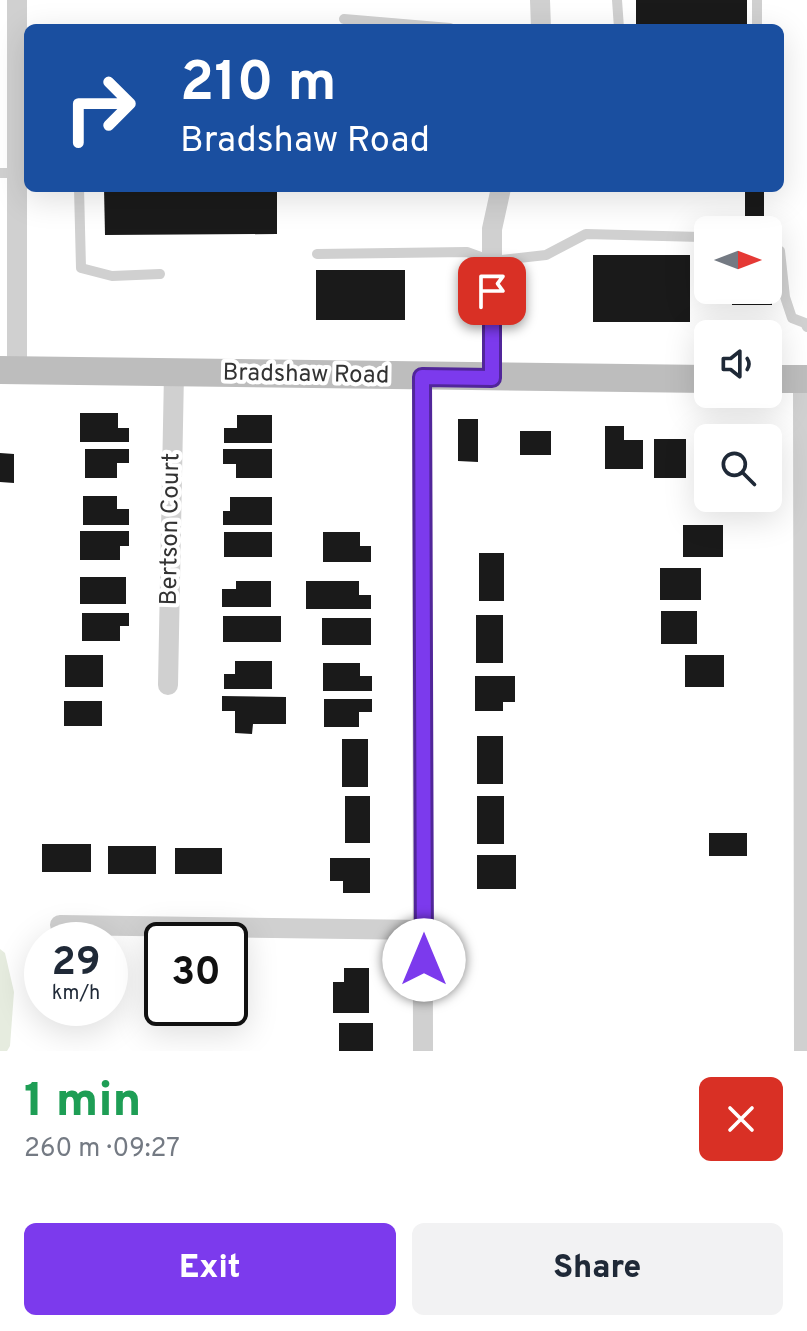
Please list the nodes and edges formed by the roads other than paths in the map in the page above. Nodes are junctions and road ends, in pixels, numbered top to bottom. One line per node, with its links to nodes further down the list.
1 (17, 0): 10 (street)
2 (540, 0): 7 (street)
3 (617, 0): 8 (lane)
4 (757, 0): 9 (lane)
5 (344, 19): 6 (lane)
6 (403, 24)
7 (541, 24)
8 (619, 24)
9 (757, 24)
10 (16, 171): 19 (street)
11 (79, 192): 17 (lane)
12 (500, 192): 15 (street)
13 (694, 237): 15 (lane)
14 (317, 254): 15 (lane)
15 (492, 261): 22 (street)
16 (782, 269): 18 (lane)
17 (160, 274)
18 (807, 327)
19 (8, 370): 20 (street, Bradshaw Road)
20 (174, 373): 21 (street, Bradshaw Road); 26 (street, Bertson Court)
21 (422, 377): 22 (street, Bradshaw Road); 28 (street)
22 (492, 378): 23 (street, Bradshaw Road)
23 (694, 379)
24 (782, 379): 25 (street)
25 (805, 379): 30 (street)
26 (168, 685)
27 (128, 926): 28 (street)
28 (424, 930): 29 (street)
29 (423, 1051)
30 (804, 1051)

